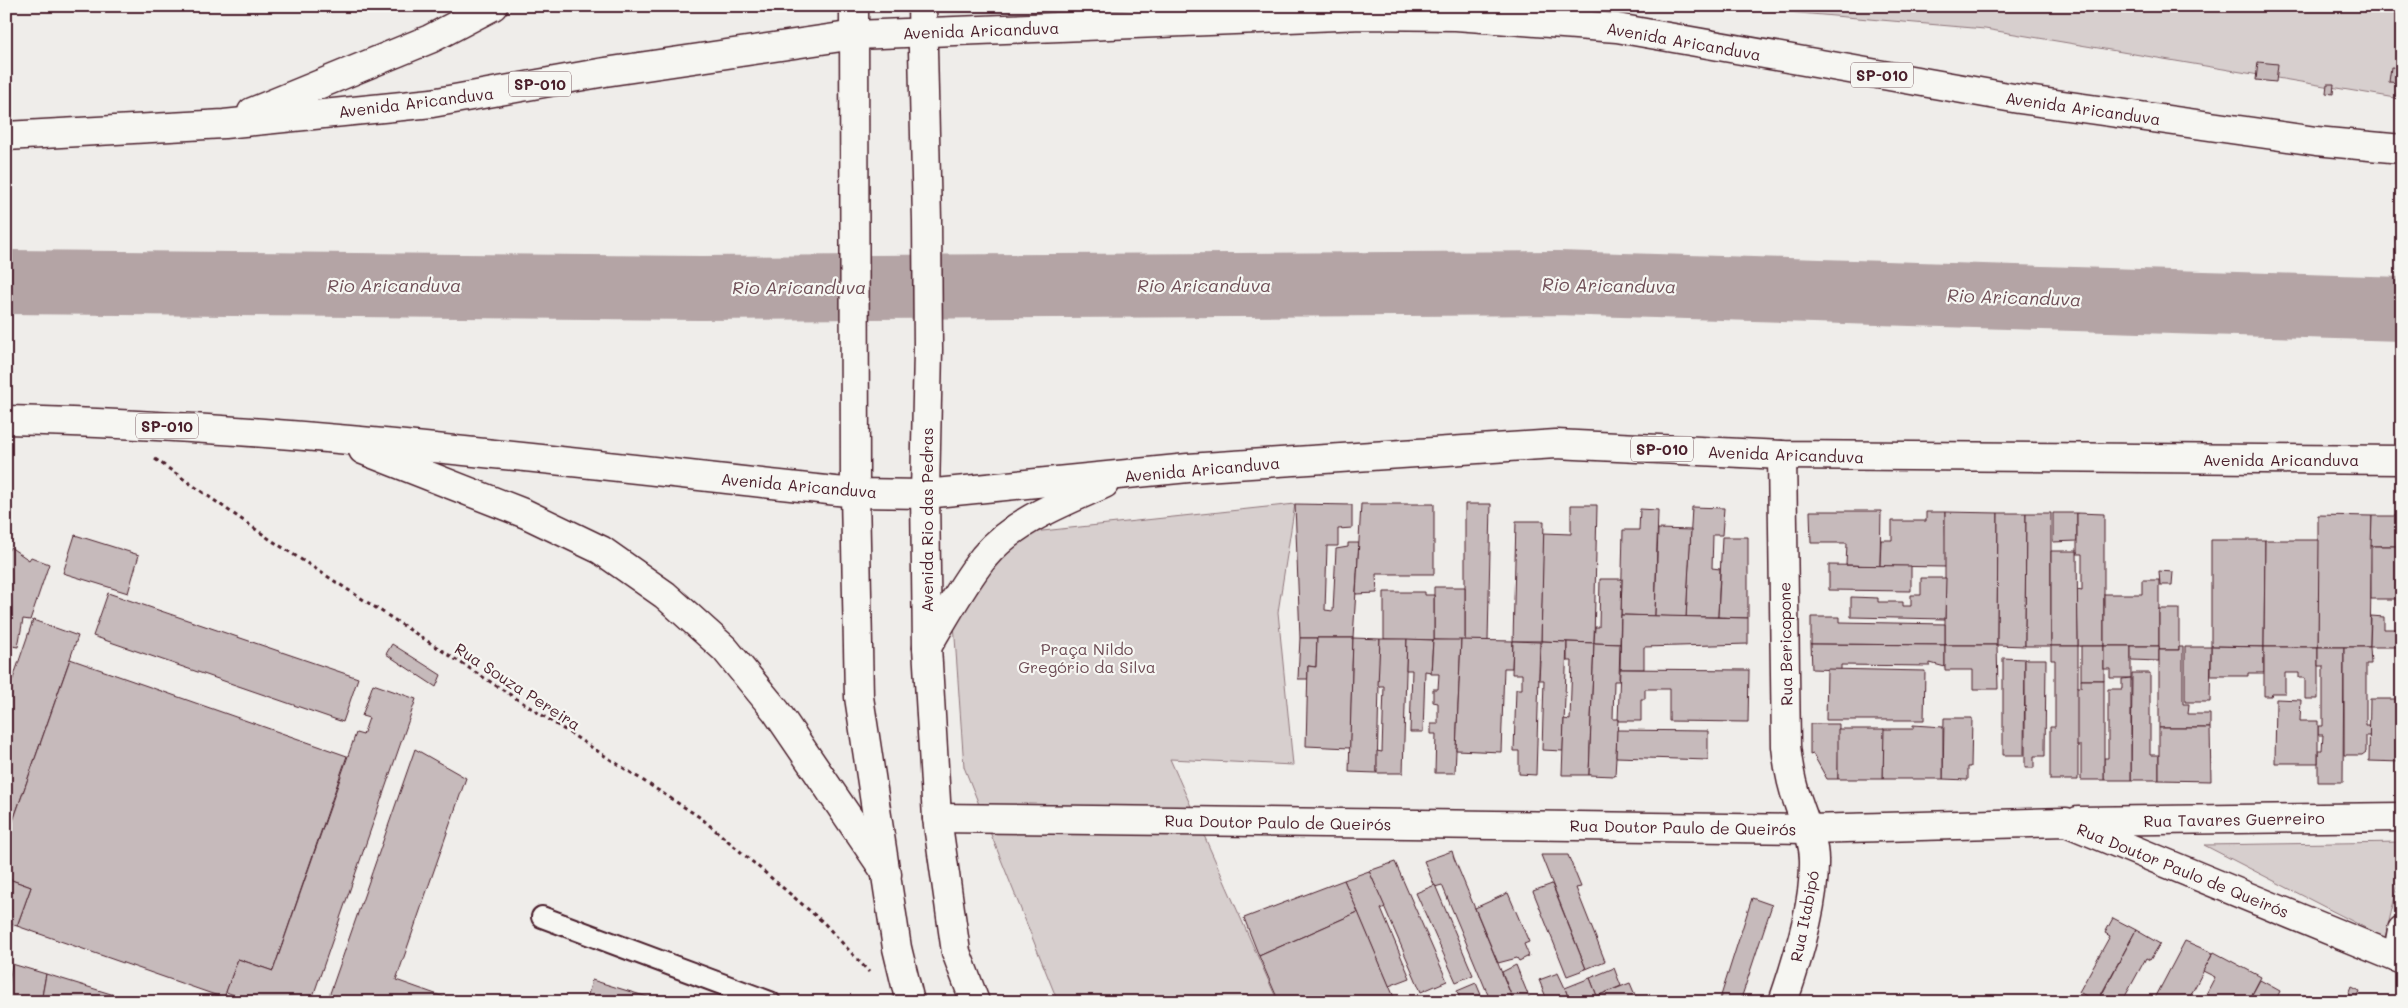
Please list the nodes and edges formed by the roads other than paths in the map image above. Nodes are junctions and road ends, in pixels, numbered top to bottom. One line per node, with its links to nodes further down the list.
1 (493, 6): 7 (main road)
2 (854, 6): 6 (main road)
3 (1291, 6): 4 (main road)
4 (1362, 15): 5 (main road, Avenida Aricanduva / SP-010); 9 (main road, Avenida Aricanduva / SP-010)
5 (922, 19): 6 (main road, Avenida Aricanduva / SP-010); 16 (main road, Avenida Rio das Pedras)
6 (854, 35): 7 (main road, Avenida Aricanduva / SP-010); 15 (main road)
7 (224, 124): 8 (main road, Avenida Aricanduva / SP-010)
8 (6, 136)
9 (2402, 149)
10 (6, 420): 11 (main road, Avenida Aricanduva / SP-010)
11 (327, 436): 15 (main road, Avenida Aricanduva / SP-010); 22 (main road)
12 (1782, 455): 13 (main road, Avenida Aricanduva / SP-010); 14 (main road, Avenida Aricanduva / SP-010); 21 (main road, Rua Bericopone)
13 (2402, 460)
14 (1124, 475): 16 (main road, Avenida Aricanduva / SP-010); 17 (main road)
15 (855, 493): 16 (main road, Avenida Aricanduva / SP-010); 22 (main road)
16 (925, 494): 17 (main road, Avenida Rio das Pedras)
17 (927, 647): 19 (main road, Avenida Rio das Pedras)
18 (2402, 817): 20 (main road, Rua Tavares Guerreiro)
19 (937, 818): 21 (main road, Rua Doutor Paulo de Queirós); 28 (main road, Avenida Rio das Pedras)
20 (2066, 822): 21 (main road, Rua Doutor Paulo de Queirós); 25 (main road, Rua Doutor Paulo de Queirós)
21 (1808, 829): 29 (main road, Rua Itabipó)
22 (887, 874): 27 (main road)
23 (542, 917): 26 (lane)
24 (2402, 930): 25 (main road)
25 (2399, 959)
26 (770, 1002)
27 (910, 1002)
28 (975, 1002)
29 (1783, 1002)

